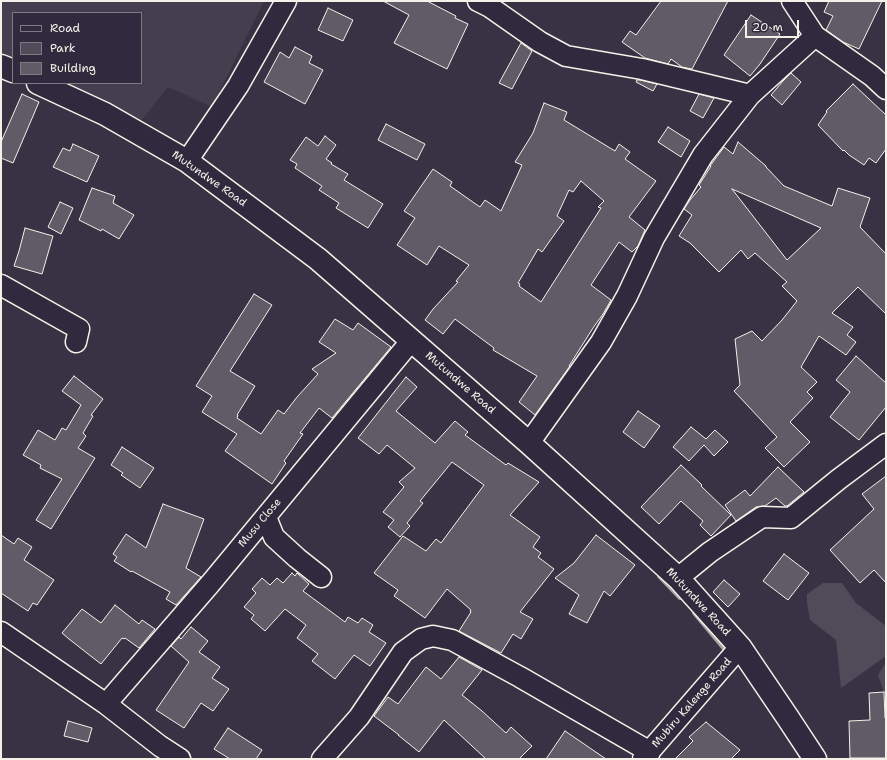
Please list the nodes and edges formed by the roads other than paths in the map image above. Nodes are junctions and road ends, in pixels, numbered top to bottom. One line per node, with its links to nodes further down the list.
1 (286, 1): 10 (street)
2 (478, 1): 9 (street)
3 (792, 1): 4 (street)
4 (815, 36): 8 (street); 9 (street)
5 (1, 66): 6 (main road)
6 (12, 71)
7 (40, 84): 10 (main road, Mutundwe Road)
8 (886, 89)
9 (750, 95): 14 (street)
10 (187, 161): 12 (main road, Mutundwe Road)
11 (1, 285): 13 (street)
12 (411, 341): 14 (main road, Mutundwe Road); 16 (street, Musu Close)
13 (76, 342)
14 (529, 443): 18 (main road, Mutundwe Road)
15 (886, 444): 18 (street)
16 (266, 517): 17 (street); 21 (street, Musu Close)
17 (321, 577)
18 (678, 578): 20 (main road, Mutundwe Road)
19 (1, 632): 21 (street)
20 (740, 647): 22 (street, Mubiru Kalenge Road); 25 (main road, Mutundwe Road)
21 (106, 704): 23 (street)
22 (647, 755): 24 (street)
23 (180, 759)
24 (322, 759)
25 (815, 759)

